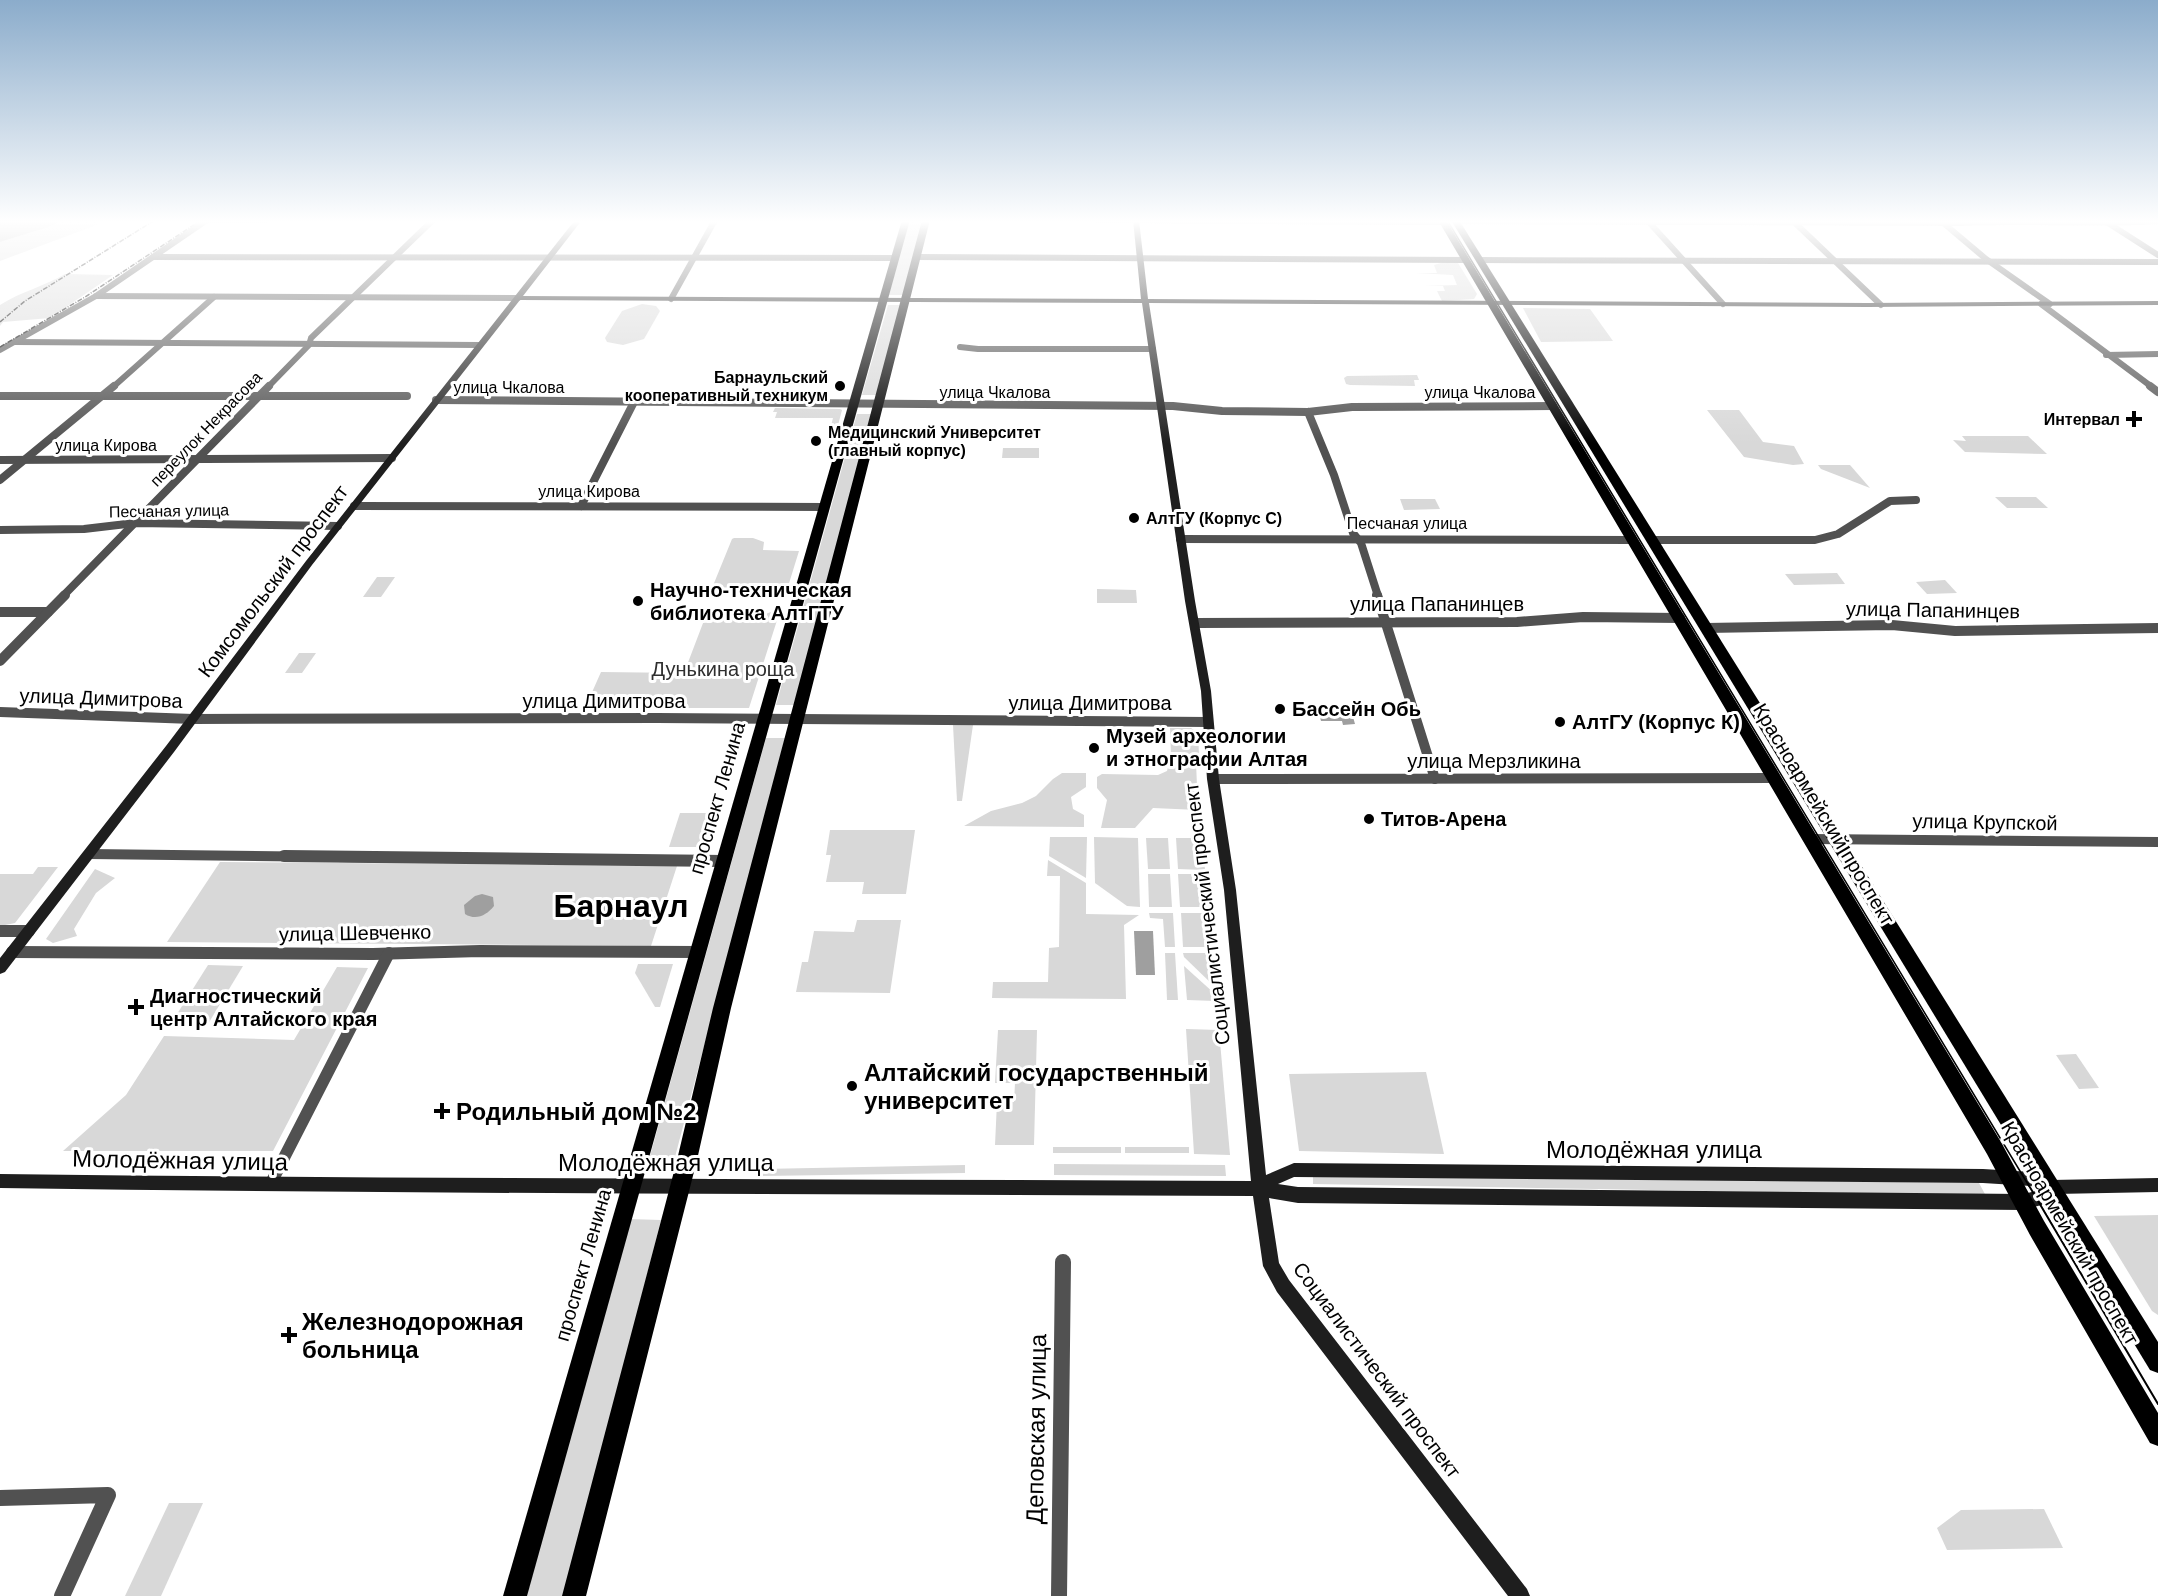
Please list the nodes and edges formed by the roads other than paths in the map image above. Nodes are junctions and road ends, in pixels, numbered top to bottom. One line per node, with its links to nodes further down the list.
1 (356, 294): 14 (street, переулок Некрасова)
2 (521, 294): 15 (street, Комсомольский проспект)
3 (674, 294): 16 (street)
4 (885, 294): 17 (main road, проспект Ленина)
5 (906, 294): 18 (main road)
6 (1144, 294): 19 (street, Социалистический проспект)
7 (1488, 294): 20 (main road, Красноармейский проспект)
8 (1503, 294): 21 (main road, Красноармейский проспект)
9 (1714, 294): 23 (street)
10 (1870, 294): 26 (street)
11 (2037, 294): 25 (street)
12 (96, 296): 13 (street); 27 (street)
13 (214, 297): 14 (street); 28 (street)
14 (353, 298): 15 (street); 29 (street, переулок Некрасова)
15 (518, 298): 16 (street); 30 (street, Комсомольский проспект)
16 (671, 299): 17 (street)
17 (884, 300): 18 (street); 43 (main road, проспект Ленина)
18 (905, 300): 19 (street); 44 (main road)
19 (1145, 302): 20 (street); 32 (street, Социалистический проспект)
20 (1493, 303): 21 (street); 46 (main road, Красноармейский проспект)
21 (1508, 303): 23 (street); 49 (main road, Красноармейский проспект)
22 (2158, 303): 25 (street)
23 (1723, 304): 26 (street)
24 (2041, 304): 25 (street); 26 (street); 35 (street)
25 (2050, 304)
26 (1881, 305)
27 (15, 342): 28 (street); 33 (street)
28 (161, 343): 29 (street); 38 (street)
29 (309, 345): 30 (street); 39 (street, переулок Некрасова)
30 (479, 345): 41 (street, Комсомольский проспект)
31 (960, 347): 32 (street)
32 (1153, 349): 45 (street, Социалистический проспект)
33 (0, 350)
34 (2158, 354): 35 (street)
35 (2106, 355): 36 (street)
36 (2158, 393)
37 (0, 396): 38 (street)
38 (103, 396): 39 (street); 53 (street)
39 (260, 396): 40 (street); 51 (street, переулок Некрасова)
40 (407, 396)
41 (436, 400): 42 (street, улица Чкалова); 50 (street, Комсомольский проспект)
42 (634, 402): 43 (street, улица Чкалова); 57 (street)
43 (854, 405): 44 (street, улица Чкалова); 58 (main road, проспект Ленина)
44 (878, 405): 45 (street, улица Чкалова); 77 (main road)
45 (1162, 405): 47 (street, улица Чкалова); 63 (street, Социалистический проспект)
46 (1553, 406): 47 (street, улица Чкалова); 48 (main road, Красноармейский проспект)
47 (1308, 412): 62 (street)
48 (1569, 433): 49 (main road); 64 (main road, Красноармейский проспект)
49 (1587, 433): 65 (main road, Красноармейский проспект)
50 (392, 458): 51 (street, улица Кирова); 56 (street, Комсомольский проспект)
51 (198, 459): 53 (street, улица Кирова); 59 (street, переулок Некрасова)
52 (0, 460): 53 (street, улица Кирова)
53 (23, 461): 54 (street)
54 (0, 480)
55 (1916, 500): 65 (street)
56 (354, 506): 57 (street, улица Кирова); 60 (street, Комсомольский проспект)
57 (581, 506): 58 (street, улица Кирова)
58 (825, 507): 76 (main road, проспект Ленина)
59 (135, 523): 60 (street, Песчаная улица); 61 (street, Песчаная улица); 67 (street, переулок Некрасова)
60 (338, 526): 75 (street, Комсомольский проспект)
61 (0, 530)
62 (1357, 538): 63 (street, Песчаная улица); 64 (street, Песчаная улица); 70 (street)
63 (1180, 539): 69 (street, Социалистический проспект)
64 (1633, 540): 68 (main road, Красноармейский проспект)
65 (1652, 540): 71 (main road, Красноармейский проспект)
66 (0, 612): 67 (street)
67 (48, 612): 73 (street, переулок Некрасова)
68 (1680, 618): 70 (street, улица Папанинцев); 79 (main road, Красноармейский проспект)
69 (1195, 623): 70 (street, улица Папанинцев); 78 (street, Социалистический проспект)
70 (1384, 623): 81 (street)
71 (1706, 628): 72 (street, улица Папанинцев); 83 (main road, Красноармейский проспект)
72 (2158, 628)
73 (0, 661)
74 (0, 712): 75 (street, улица Димитрова)
75 (193, 719): 76 (street, улица Димитрова); 85 (street, Комсомольский проспект)
76 (764, 719): 77 (street, улица Димитрова); 86 (main road, проспект Ленина)
77 (797, 719): 78 (street, улица Димитрова); 97 (main road)
78 (1208, 722): 80 (street, Социалистический проспект)
79 (1775, 778): 81 (street, улица Мерзликина); 82 (main road, Красноармейский проспект)
80 (1213, 779): 81 (street, улица Мерзликина); 100 (street, Социалистический проспект)
81 (1435, 779)
82 (1811, 839): 83 (street, улица Крупской); 93 (main road, Красноармейский проспект)
83 (1836, 839): 84 (street, улица Крупской); 99 (main road, Красноармейский проспект)
84 (2158, 842)
85 (89, 854): 86 (street); 88 (street, Комсомольский проспект)
86 (724, 861): 90 (main road, проспект Ленина)
87 (0, 931): 88 (street)
88 (29, 931): 89 (street, Комсомольский проспект)
89 (12, 952): 91 (street, улица Шевченко); 92 (street, Комсомольский проспект)
90 (698, 952): 91 (street, улица Шевченко); 96 (main road, проспект Ленина)
91 (389, 953): 95 (street)
92 (0, 968)
93 (2010, 1177): 99 (street, Молодёжная улица); 100 (street, Молодёжная улица); 101 (main road, Красноармейский проспект)
94 (0, 1181): 95 (street, Молодёжная улица)
95 (270, 1185): 96 (street, Молодёжная улица)
96 (631, 1185): 97 (street, Молодёжная улица); 107 (main road, проспект Ленина)
97 (680, 1185): 100 (street, Молодёжная улица); 108 (main road)
98 (2158, 1185): 99 (street, Молодёжная улица)
99 (2051, 1187): 101 (street, Молодёжная улица); 103 (main road, Красноармейский проспект)
100 (1260, 1189): 101 (street, Молодёжная улица); 110 (street, Социалистический проспект)
101 (2023, 1202): 104 (main road, Красноармейский проспект)
102 (1063, 1262): 109 (street, Деповская улица)
103 (2158, 1362)
104 (2158, 1435)
105 (0, 1498): 106 (street)
106 (62, 1596)
107 (515, 1596)
108 (574, 1596)
109 (1059, 1596)
110 (1520, 1596)

